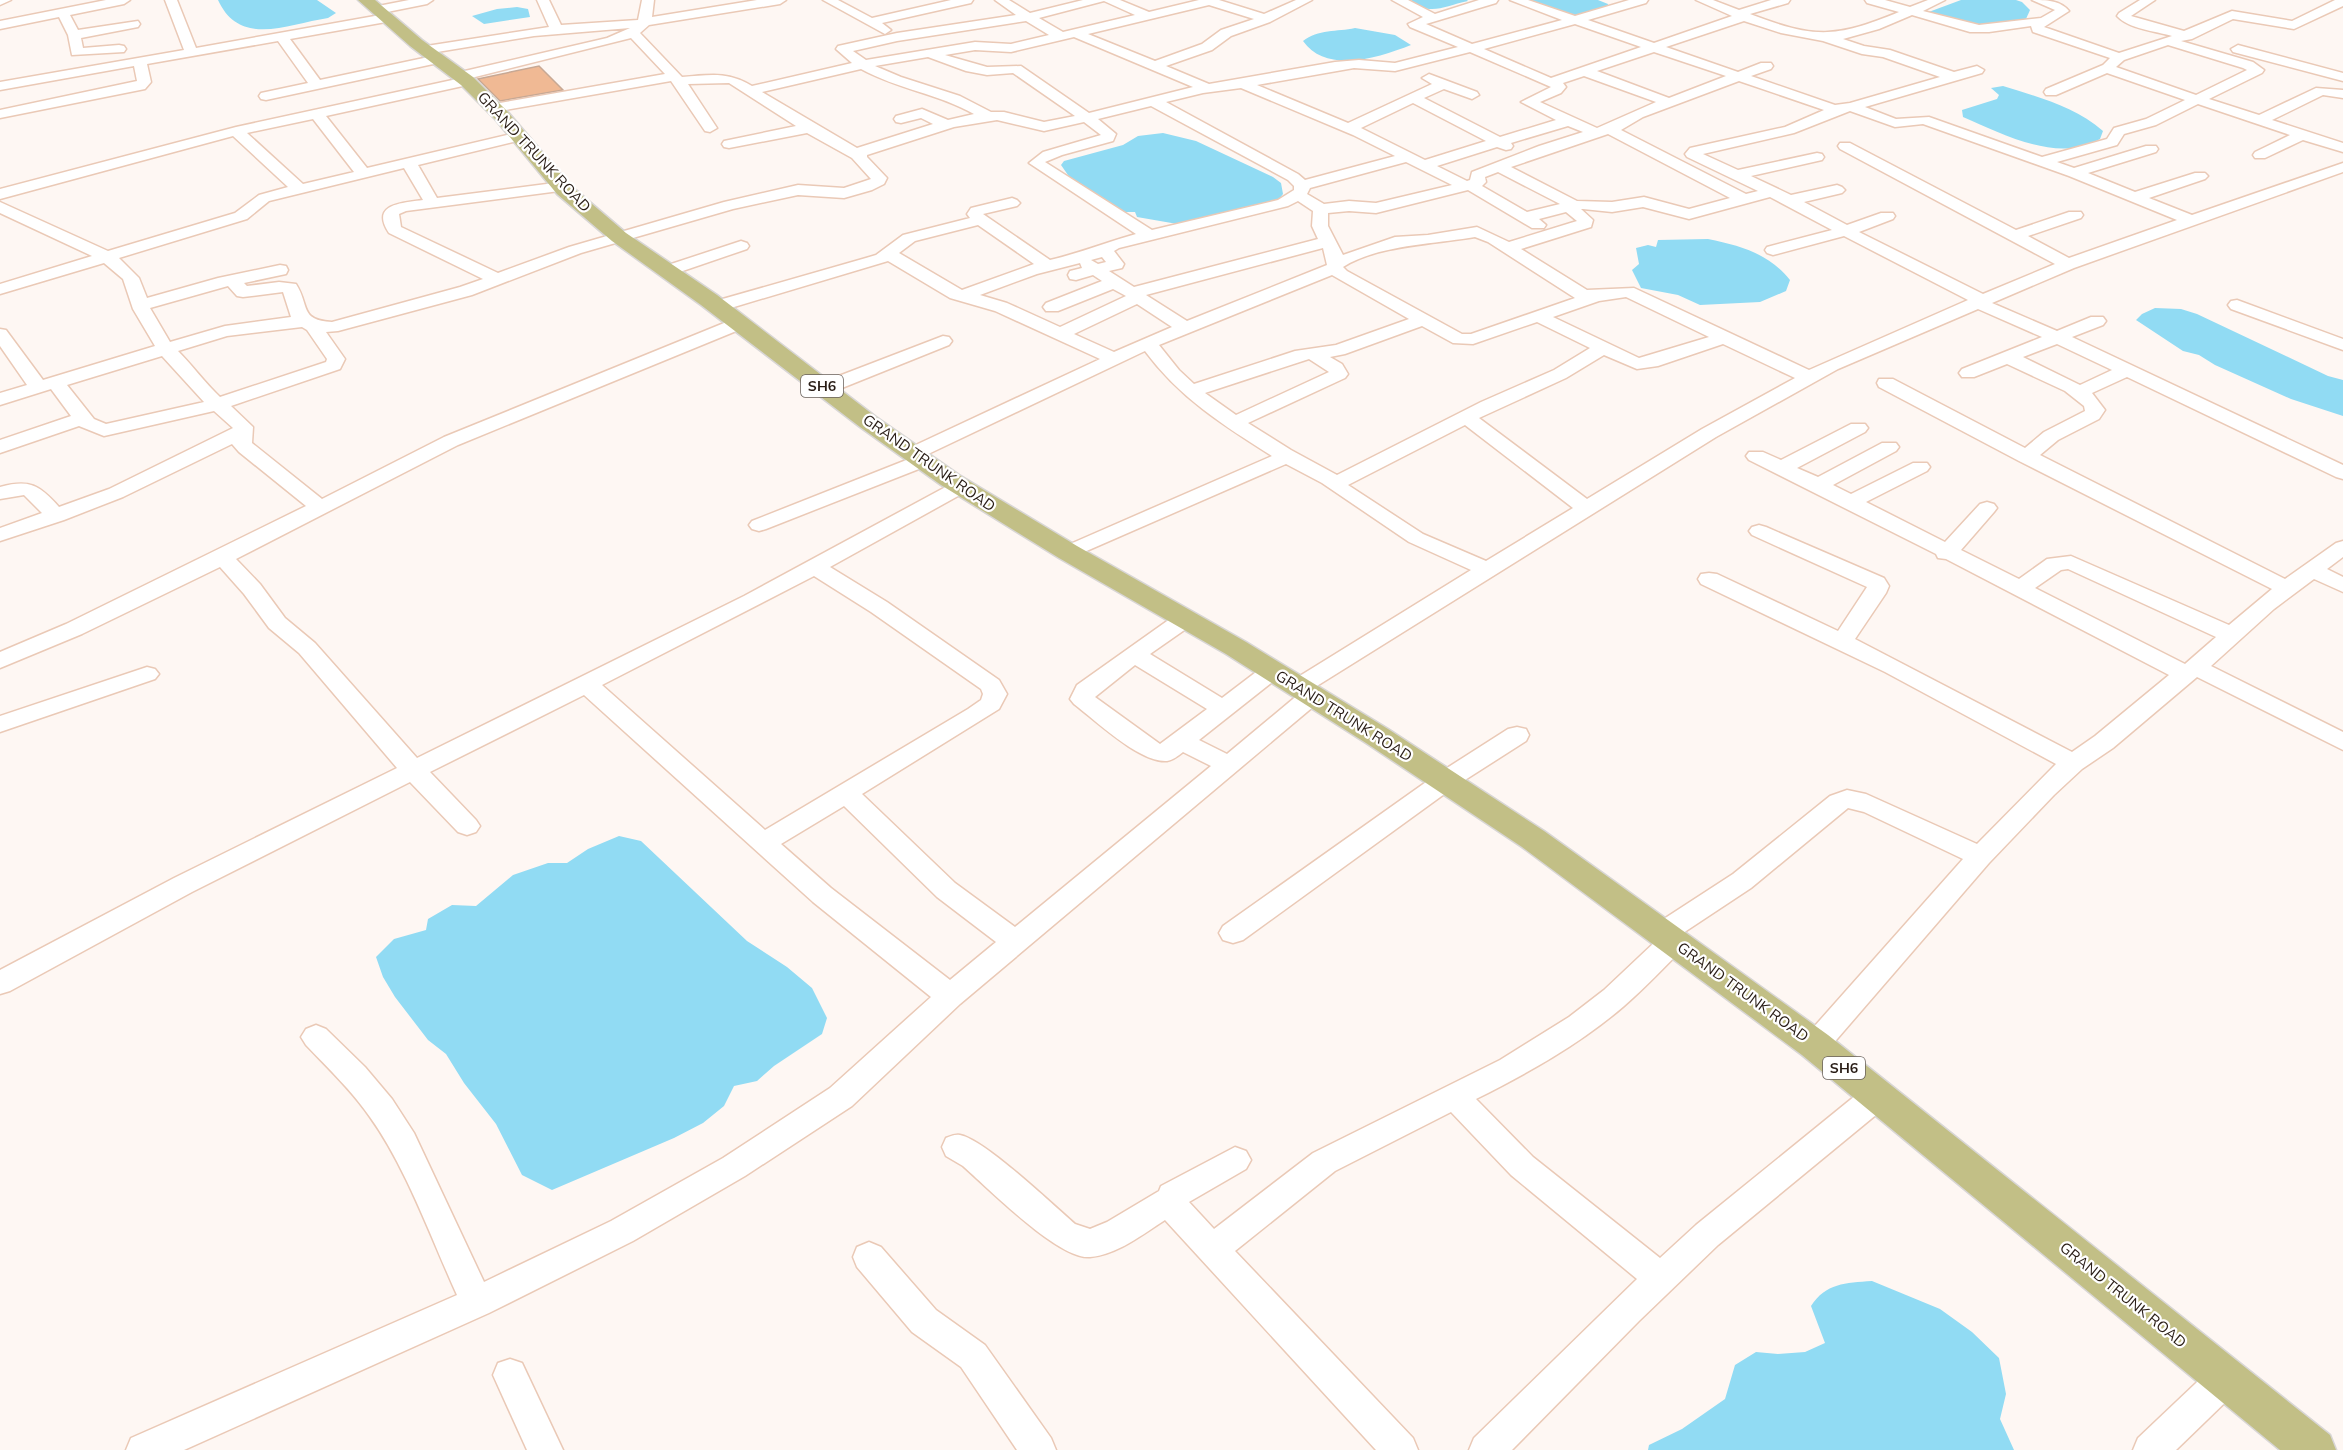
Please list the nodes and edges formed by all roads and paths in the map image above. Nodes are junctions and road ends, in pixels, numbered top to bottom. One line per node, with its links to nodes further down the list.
1 (5, 0): 23 (street)
2 (124, 0): 26 (street)
3 (171, 0): 56 (street)
4 (427, 0): 29 (street)
5 (543, 0): 44 (street)
6 (648, 0): 43 (street)
7 (780, 0): 43 (street)
8 (829, 0): 39 (street)
9 (1001, 0): 34 (street)
10 (1098, 0): 34 (street)
11 (1109, 0): 33 (street)
12 (1306, 0): 36 (street)
13 (1398, 0): 35 (street)
14 (1492, 0): 35 (street)
15 (1516, 0): 38 (street)
16 (1642, 0): 38 (street)
17 (1702, 0): 32 (street)
18 (1784, 0): 32 (street)
19 (1871, 0): 30 (street)
20 (1939, 0): 30 (street)
21 (2038, 0): 40 (street)
22 (2148, 0): 48 (street)
23 (0, 1)
24 (1208, 1): 33 (street); 36 (street)
25 (2343, 2): 48 (street)
26 (91, 4): 31 (street)
27 (975, 4): 37 (street); 39 (street)
28 (0, 7): 41 (street)
29 (376, 9): 49 (street); 58 (main road, GRAND TRUNK ROAD / SH6)
30 (1909, 12): 40 (street); 51 (street)
31 (63, 13): 41 (street); 46 (street)
32 (1742, 15): 51 (street); 53 (street)
33 (1149, 16): 45 (street)
34 (1028, 17): 37 (street); 47 (street)
35 (1432, 17): 54 (street)
36 (1266, 19): 63 (street)
37 (1004, 21): 50 (street)
38 (1574, 21): 53 (street); 54 (street)
39 (872, 22): 50 (street)
40 (2044, 22): 59 (street)
41 (4, 24)
42 (134, 24): 46 (street)
43 (640, 27): 44 (street); 72 (street); 73 (street)
44 (556, 28): 58 (street)
45 (1077, 34): 47 (street); 63 (street)
46 (74, 35): 60 (street)
47 (1063, 36): 57 (street)
48 (2184, 36): 52 (street); 71 (street)
49 (282, 37): 56 (street); 77 (street)
50 (897, 37): 62 (street)
51 (1827, 38): 55 (street)
52 (2167, 41): 59 (street); 86 (street)
53 (1650, 47): 68 (street); 69 (street)
54 (1469, 49): 64 (street); 74 (street)
55 (1874, 51): 61 (street); 70 (street)
56 (191, 52): 60 (street)
57 (928, 53): 62 (street); 94 (street)
58 (432, 54): 72 (main road, GRAND TRUNK ROAD / SH6); 77 (street)
59 (2118, 57): 66 (street)
60 (141, 60): 78 (street); 91 (street)
61 (1850, 60)
62 (862, 64): 80 (street); 93 (street)
63 (1158, 66): 79 (street)
64 (1398, 66): 75 (street); 76 (street)
65 (1766, 66): 69 (street)
66 (2108, 68): 81 (street); 86 (street)
67 (1977, 70): 70 (street)
68 (1584, 71): 74 (street); 88 (street)
69 (1737, 77): 88 (street); 89 (street)
70 (1954, 77): 89 (street)
71 (2343, 77)
72 (464, 78): 90 (main road, GRAND TRUNK ROAD / SH6); 92 (street)
73 (677, 79): 80 (street); 90 (street); 99 (street)
74 (1552, 82): 97 (street)
75 (1243, 84): 79 (street); 101 (street)
76 (1443, 84): 83 (street); 85 (street)
77 (316, 85): 84 (street)
78 (0, 86): 91 (street)
79 (1203, 88): 87 (street)
80 (753, 90): 100 (street)
81 (2051, 92)
82 (2343, 94): 96 (street)
83 (1473, 95)
84 (266, 96)
85 (1414, 98): 101 (street); 106 (street)
86 (2198, 99): 96 (street); 117 (street)
87 (1155, 102): 94 (street); 128 (street)
88 (1668, 102): 103 (street)
89 (1846, 107): 117 (street); 123 (street)
90 (494, 108): 105 (main road, GRAND TRUNK ROAD / SH6)
91 (7, 113)
92 (316, 114): 102 (street); 121 (street)
93 (989, 117): 94 (street); 98 (street)
94 (1089, 118): 148 (street)
95 (901, 119): 98 (street)
96 (2261, 120): 104 (street)
97 (1569, 121): 103 (street); 106 (street)
98 (948, 126): 111 (street)
99 (710, 128)
100 (809, 128): 107 (street); 111 (street)
101 (1349, 128): 114 (street)
102 (236, 131): 127 (street); 131 (street)
103 (1602, 131): 113 (street); 133 (street)
104 (2303, 134): 109 (street); 112 (street)
105 (520, 136): 116 (street); 126 (main road, GRAND TRUNK ROAD / SH6)
106 (1498, 141): 113 (street); 118 (street)
107 (729, 144)
108 (1845, 146): 149 (street)
109 (2343, 148)
110 (2151, 149): 122 (street)
111 (858, 154): 150 (street)
112 (2260, 155)
113 (1524, 156): 119 (street)
114 (1408, 157): 118 (street); 128 (street)
115 (1817, 157): 123 (street)
116 (407, 162): 121 (street); 136 (street)
117 (2040, 162): 122 (street)
118 (1423, 165): 125 (street)
119 (1498, 166): 125 (street); 138 (street)
120 (2343, 166): 145 (street)
121 (363, 173): 127 (street)
122 (2074, 173): 132 (street)
123 (1737, 175): 130 (street)
124 (2199, 176): 132 (street)
125 (1468, 185): 139 (street); 143 (street)
126 (562, 187): 136 (street); 150 (main road, GRAND TRUNK ROAD / SH6)
127 (299, 189): 158 (street)
128 (1300, 190): 140 (street); 148 (street)
129 (1837, 190): 134 (street)
130 (1772, 192): 133 (street); 134 (street)
131 (0, 194)
132 (2133, 198): 145 (street)
133 (1745, 200): 138 (street)
134 (1789, 200): 146 (street)
135 (1012, 203): 144 (street)
136 (432, 204): 167 (street)
137 (0, 207): 158 (street)
138 (1572, 207): 143 (street); 147 (street)
139 (1364, 208): 140 (street); 152 (street)
140 (1321, 209): 151 (street)
141 (2075, 215): 149 (street)
142 (1887, 216): 146 (street)
143 (1525, 217): 147 (street)
144 (979, 220): 157 (street); 161 (street)
145 (2190, 220): 160 (street)
146 (1846, 231): 156 (street); 173 (street)
147 (1553, 234): 154 (street)
148 (1150, 236): 155 (street)
149 (2014, 236): 160 (street)
150 (619, 237): 165 (main road, GRAND TRUNK ROAD / SH6); 167 (street)
151 (1326, 242): 162 (street); 170 (street)
152 (1402, 242): 154 (street); 162 (street)
153 (741, 246): 165 (street)
154 (1509, 247): 172 (street)
155 (1104, 249): 159 (street); 164 (street)
156 (1773, 250)
157 (888, 254): 171 (street); 177 (street)
158 (105, 256): 169 (street); 175 (street)
159 (1077, 258): 161 (street); 164 (street)
160 (2068, 264): 173 (street)
161 (1046, 266): 171 (street)
162 (1336, 266): 180 (street); 184 (street)
163 (280, 270): 166 (street)
164 (1096, 270): 168 (street); 174 (street)
165 (668, 271): 177 (main road, GRAND TRUNK ROAD / SH6)
166 (232, 280): 175 (street); 182 (street)
167 (498, 280): 182 (street)
168 (1115, 282): 170 (street); 178 (street)
169 (0, 289)
170 (1135, 295): 184 (street); 186 (street)
171 (963, 296): 174 (street)
172 (1596, 296): 179 (street); 188 (street)
173 (1978, 301): 187 (street); 201 (street)
174 (988, 304): 186 (street)
175 (141, 305): 192 (street)
176 (2237, 305): 191 (street)
177 (718, 306): 183 (main road, GRAND TRUNK ROAD / SH6)
178 (1052, 307)
179 (1540, 317): 180 (street); 193 (street)
180 (1422, 320): 194 (street)
181 (2097, 321): 187 (street)
182 (308, 323): 192 (street); 208 (street)
183 (740, 323): 204 (main road, GRAND TRUNK ROAD / SH6); 228 (street)
184 (1186, 328): 190 (street)
185 (0, 334): 203 (street)
186 (1060, 334): 197 (street)
187 (2056, 336): 195 (street); 196 (street)
188 (1725, 337): 193 (street); 201 (street)
189 (943, 340): 204 (street)
190 (1148, 344): 197 (street); 205 (street)
191 (2343, 345)
192 (165, 348): 203 (street); 208 (street)
193 (1602, 348): 209 (street)
194 (1312, 354): 205 (street); 211 (street)
195 (2093, 354): 198 (street); 200 (street)
196 (2008, 357): 199 (street); 200 (street)
197 (1115, 359): 218 (street)
198 (2126, 370): 206 (street); 222 (street)
199 (1968, 374)
200 (2047, 376): 206 (street)
201 (1809, 377): 230 (street)
202 (1886, 383): 219 (street)
203 (47, 386): 207 (street); 210 (street)
204 (825, 388): 218 (main road, GRAND TRUNK ROAD / SH6)
205 (1191, 391): 211 (street)
206 (2079, 392): 219 (street)
207 (0, 399)
208 (216, 405): 210 (street); 213 (street)
209 (1466, 417): 223 (street); 230 (street)
210 (83, 418): 214 (street)
211 (1235, 422): 216 (street)
212 (1858, 428): 221 (street)
213 (244, 431): 228 (street); 231 (street)
214 (0, 447)
215 (1889, 447): 224 (street)
216 (1288, 456): 223 (street); 236 (street)
217 (1756, 456): 221 (street)
218 (917, 457): 225 (main road, GRAND TRUNK ROAD / SH6); 232 (street)
219 (2026, 457): 244 (street)
220 (1920, 467): 227 (street)
221 (1782, 468): 224 (street)
222 (2343, 473)
223 (1331, 482): 241 (street)
224 (1818, 485): 227 (street)
225 (960, 487): 236 (main road, GRAND TRUNK ROAD / SH6); 239 (street)
226 (0, 493): 231 (street)
227 (1850, 502): 237 (street)
228 (321, 508): 238 (street)
229 (1987, 508): 237 (street)
230 (1587, 509): 241 (street)
231 (57, 516): 234 (street)
232 (759, 525)
233 (1759, 531): 248 (street)
234 (0, 535)
235 (2343, 547): 240 (street)
236 (1068, 552): 246 (main road, GRAND TRUNK ROAD / SH6)
237 (1946, 553): 245 (street)
238 (223, 557): 250 (street); 263 (street)
239 (815, 567): 254 (street); 265 (street)
240 (2311, 569): 243 (street); 244 (street)
241 (1488, 570): 255 (street)
242 (1709, 579): 248 (street)
243 (2343, 585)
244 (2286, 588): 247 (street)
245 (2019, 589): 247 (street); 251 (street)
246 (1185, 619): 249 (street); 252 (main road, GRAND TRUNK ROAD / SH6)
247 (2231, 635): 251 (street)
248 (1843, 640): 261 (street)
249 (1134, 655): 256 (street); 259 (street)
250 (0, 661)
251 (2191, 670): 260 (street); 261 (street)
252 (1272, 671): 255 (main road, GRAND TRUNK ROAD / SH6); 256 (street)
253 (147, 674): 257 (street)
254 (586, 685): 263 (street); 267 (street)
255 (1322, 702): 262 (street); 264 (main road, GRAND TRUNK ROAD / SH6)
256 (1224, 709): 259 (street)
257 (0, 724)
258 (1517, 735): 264 (street)
259 (1183, 742): 262 (street)
260 (2343, 742)
261 (2073, 763): 268 (street)
262 (1228, 765): 271 (street)
263 (414, 771): 266 (street); 272 (street)
264 (1445, 781): 269 (street); 270 (main road, GRAND TRUNK ROAD / SH6)
265 (846, 793): 267 (street); 271 (street)
266 (467, 826)
267 (763, 843): 273 (street)
268 (1980, 856): 270 (street); 275 (street)
269 (1233, 933)
270 (1668, 937): 275 (main road, GRAND TRUNK ROAD / SH6); 277 (street)
271 (1016, 942): 273 (street)
272 (0, 984)
273 (950, 996): 284 (street)
274 (316, 1037): 284 (street)
275 (1815, 1045): 276 (main road, GRAND TRUNK ROAD / SH6)
276 (1877, 1095): 283 (street); 286 (main road, GRAND TRUNK ROAD / SH6)
277 (1454, 1096): 281 (street); 283 (street)
278 (957, 1147): 280 (street)
279 (1235, 1160): 280 (street)
280 (1169, 1201): 281 (street)
281 (1213, 1249): 290 (street)
282 (869, 1257): 289 (street)
283 (1661, 1278): 291 (street)
284 (477, 1302): 287 (street)
285 (510, 1375): 288 (street)
286 (2226, 1378): 292 (street); 293 (main road, GRAND TRUNK ROAD / SH6)
287 (144, 1450)
288 (544, 1450)
289 (1038, 1450)
290 (1400, 1450)
291 (1487, 1450)
292 (2151, 1450)
293 (2314, 1450)

